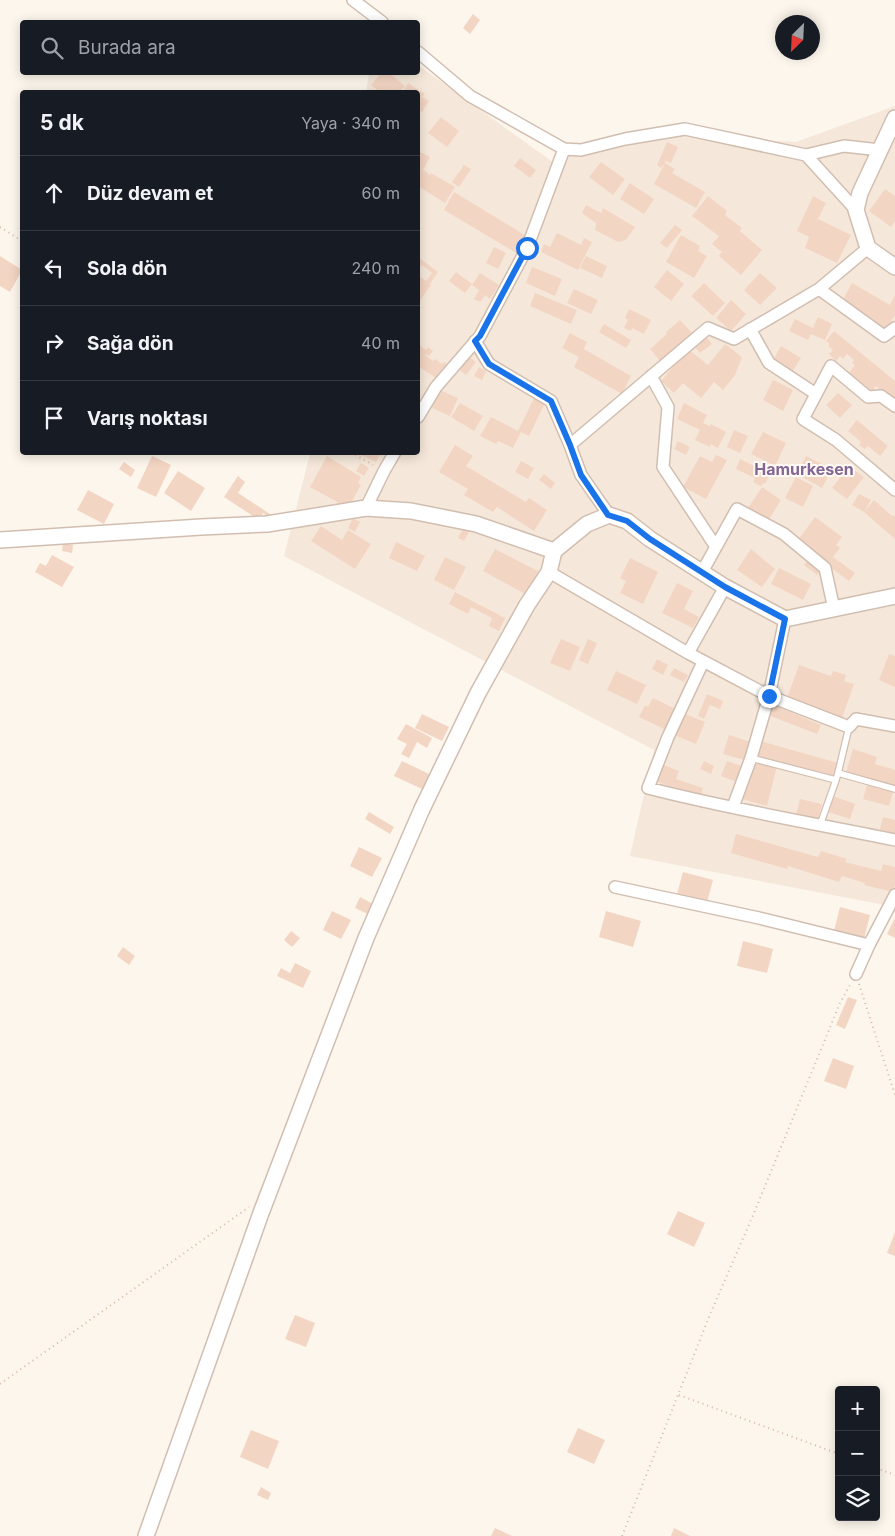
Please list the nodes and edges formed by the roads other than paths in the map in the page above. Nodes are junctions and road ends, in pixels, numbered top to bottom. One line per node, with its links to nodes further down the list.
1 (353, 0): 2 (street)
2 (379, 20)
3 (420, 54): 5 (street)
4 (895, 118): 6 (street)
5 (564, 150): 7 (street); 14 (street)
6 (880, 150): 7 (street); 8 (street)
7 (806, 155): 8 (street)
8 (856, 210): 9 (street)
9 (868, 248): 10 (street); 11 (street)
10 (895, 267)
11 (819, 289): 12 (street); 13 (street)
12 (895, 328)
13 (750, 329): 15 (street); 16 (street)
14 (475, 341): 18 (street); 19 (street)
15 (651, 376): 19 (street); 25 (street)
16 (816, 394): 17 (street); 21 (street)
17 (895, 406)
18 (420, 414)
19 (570, 445): 23 (street)
20 (393, 455): 22 (street)
21 (895, 490)
22 (366, 508): 24 (street); 26 (street)
23 (608, 515): 26 (street); 28 (street)
24 (0, 540)
25 (716, 547): 28 (street); 31 (street)
26 (554, 551): 27 (street)
27 (549, 572): 33 (street); 48 (street)
28 (702, 572): 29 (street)
29 (725, 587): 32 (street); 33 (street)
30 (895, 596): 31 (street)
31 (834, 609): 32 (street)
32 (785, 619): 35 (street)
33 (688, 653): 34 (street)
34 (703, 662): 35 (street); 41 (street)
35 (769, 696): 37 (street); 38 (street)
36 (895, 726): 37 (street)
37 (848, 727): 39 (lane)
38 (751, 758): 39 (lane); 41 (street)
39 (837, 776): 40 (lane); 42 (lane)
40 (895, 789)
41 (733, 808): 42 (street)
42 (820, 825): 43 (street)
43 (895, 840)
44 (615, 887): 46 (street)
45 (895, 895): 46 (street)
46 (869, 945): 47 (street)
47 (856, 974)
48 (146, 1536)

